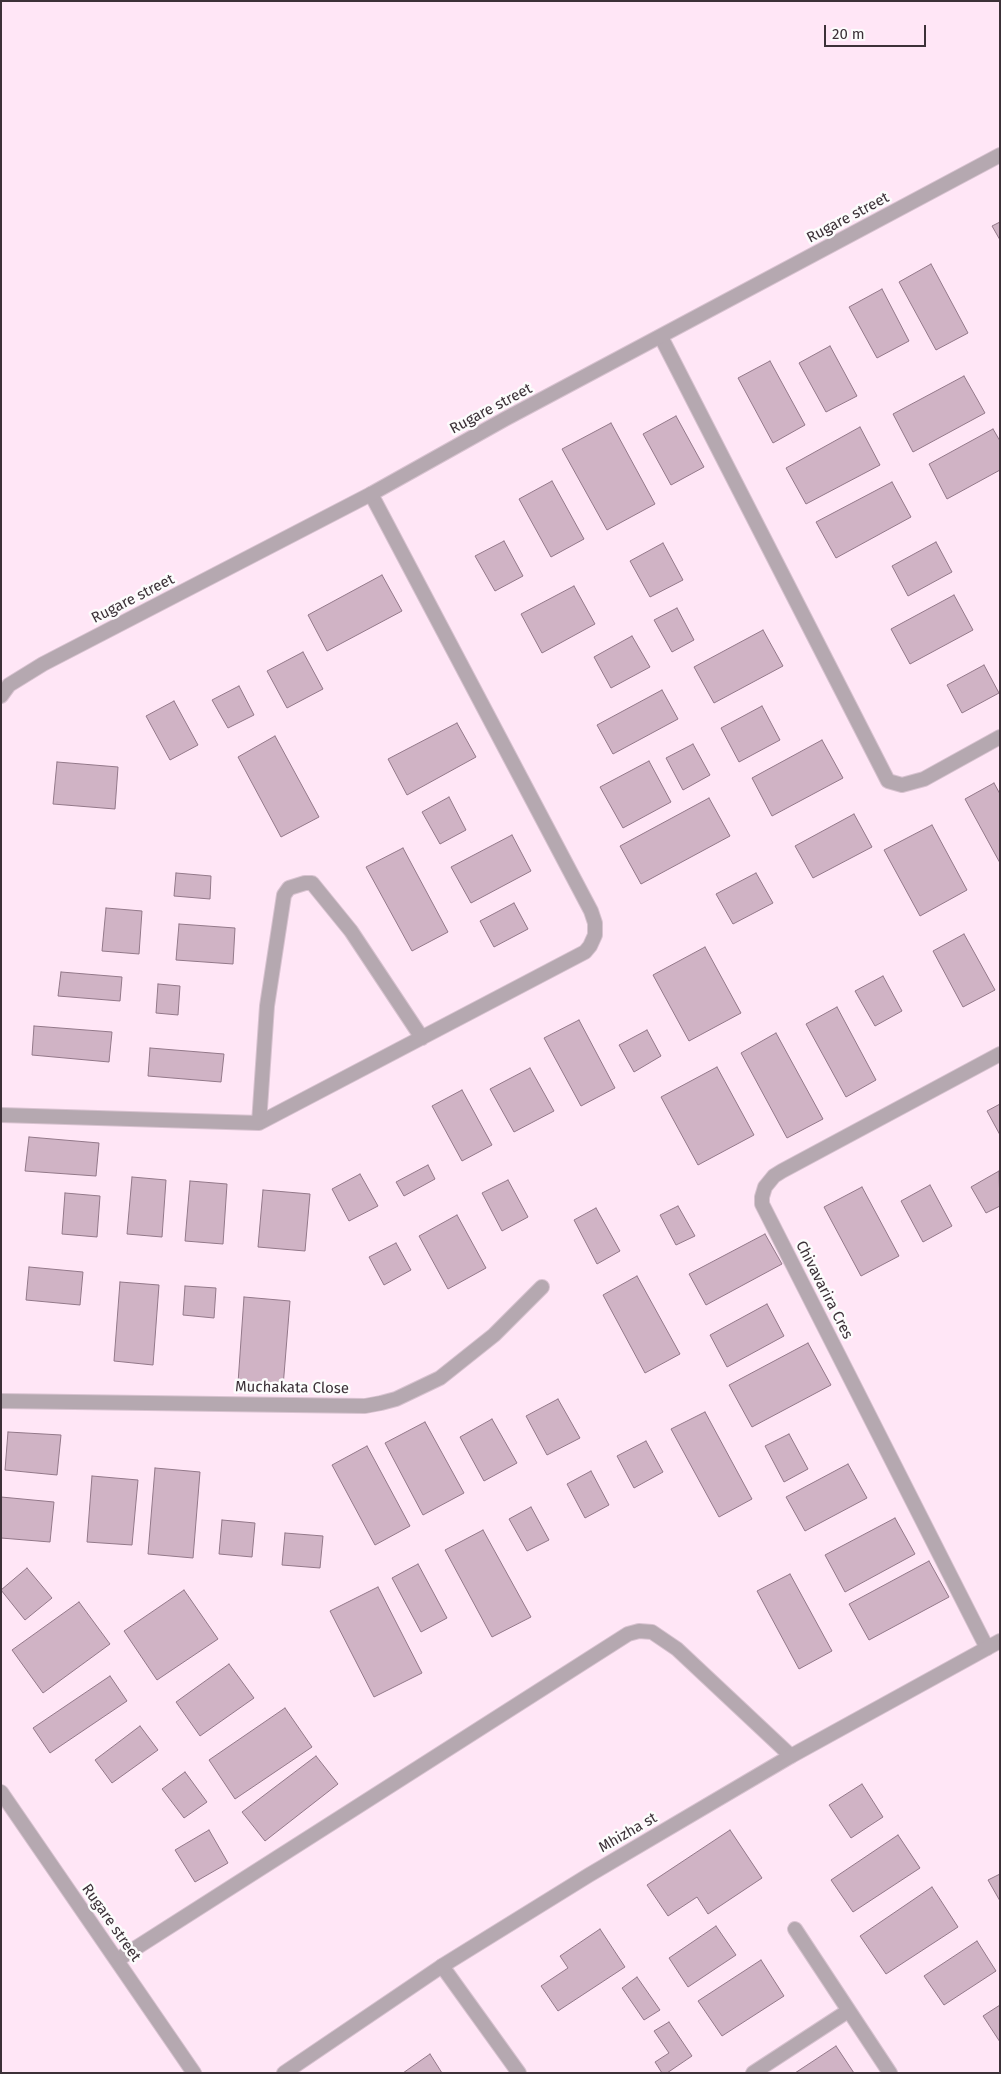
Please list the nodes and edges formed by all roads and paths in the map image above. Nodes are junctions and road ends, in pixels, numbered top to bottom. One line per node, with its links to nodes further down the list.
1 (1000, 155): 2 (street, Rugare street)
2 (661, 338): 3 (street, Rugare street); 5 (street)
3 (371, 494): 4 (street, Rugare street); 6 (street)
4 (1, 696)
5 (1000, 737)
6 (422, 1038): 9 (street); 9 (street)
7 (1000, 1054): 12 (street, Chivavarira Cres)
8 (1, 1115): 9 (street)
9 (259, 1123)
10 (542, 1287): 11 (street, Muchakata Close)
11 (1, 1401)
12 (994, 1644): 13 (street, Mhizha st)
13 (791, 1756): 16 (street); 17 (street, Mhizha st)
14 (1, 1792): 16 (street, Rugare street)
15 (795, 1929): 18 (street)
16 (117, 1960): 19 (street, Rugare street)
17 (442, 1966): 20 (street, Mhizha st); 21 (street)
18 (848, 2011): 22 (street); 23 (street)
19 (194, 2073)
20 (284, 2073)
21 (519, 2073)
22 (753, 2073)
23 (890, 2073)

